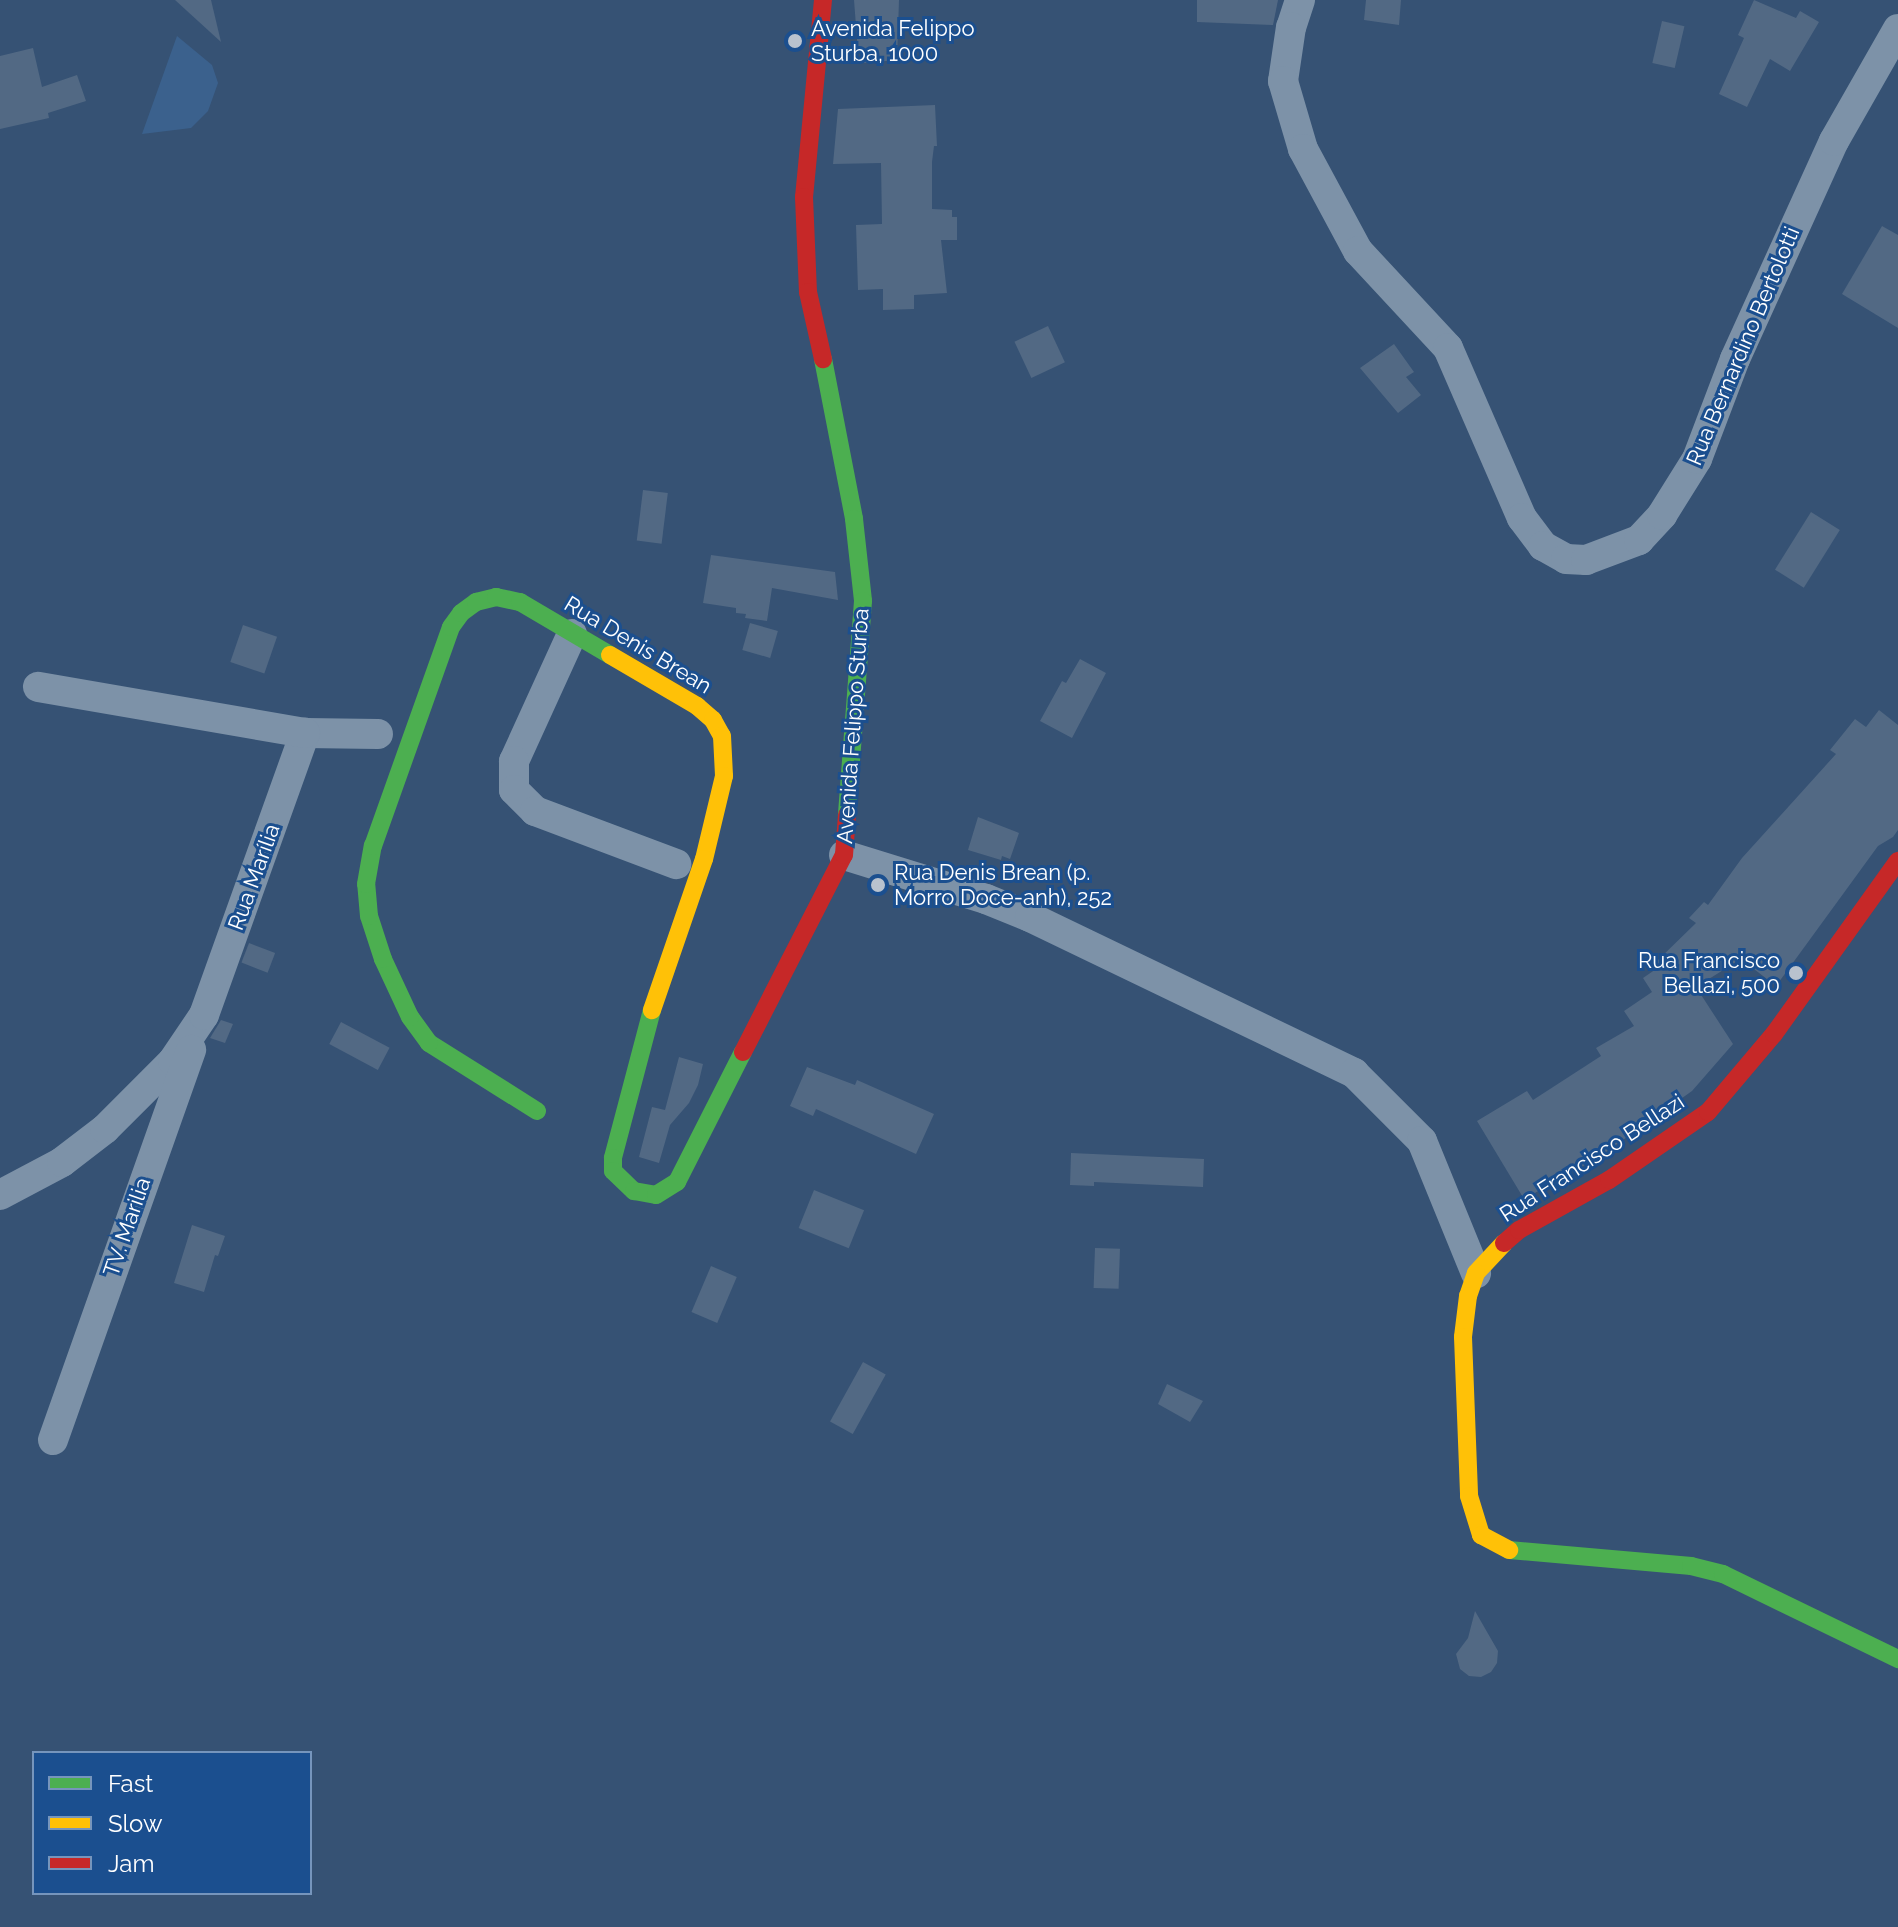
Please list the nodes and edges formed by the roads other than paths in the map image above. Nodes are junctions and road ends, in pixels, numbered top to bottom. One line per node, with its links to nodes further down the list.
1 (823, 0): 8 (street, Avenida Felippo Sturba)
2 (1300, 0): 3 (street, Rua Bernardino Bertolotti)
3 (1898, 29)
4 (572, 634): 8 (street, Rua Denis Brean); 10 (street); 12 (street, Rua Denis Brean)
5 (38, 687): 6 (street)
6 (305, 733): 7 (street); 11 (street, Rua Marília)
7 (378, 734)
8 (844, 855): 14 (street, Avenida Felippo Sturba)
9 (1898, 861): 14 (street, Rua Francisco Bellazi)
10 (676, 864)
11 (204, 1015): 13 (street, Rua Marília); 15 (street, TV. Marilia)
12 (537, 1111)
13 (0, 1195)
14 (1476, 1273): 16 (street)
15 (53, 1440)
16 (1898, 1659)

